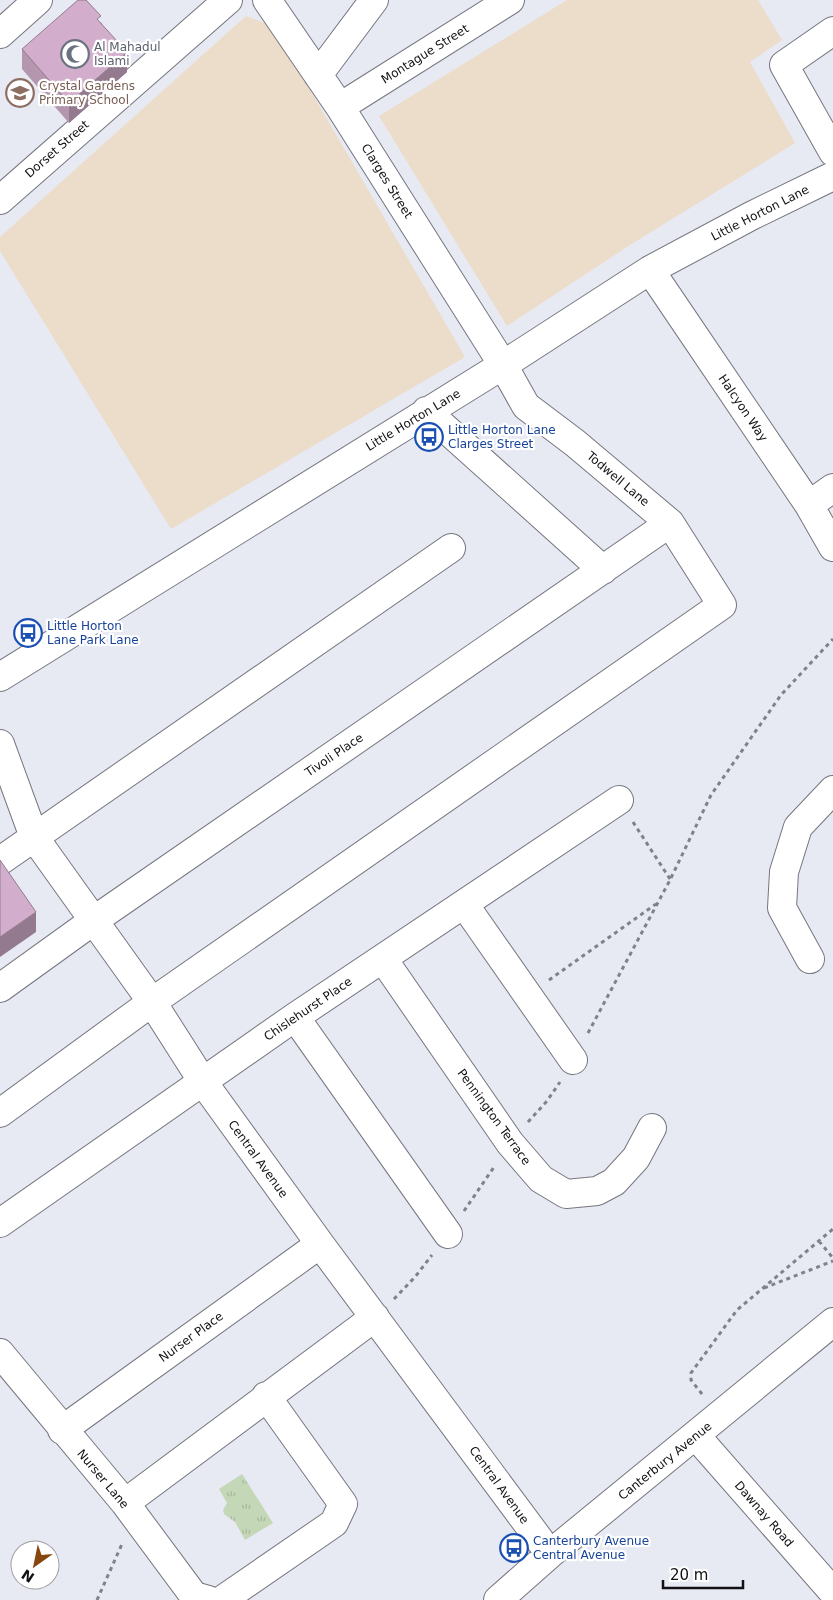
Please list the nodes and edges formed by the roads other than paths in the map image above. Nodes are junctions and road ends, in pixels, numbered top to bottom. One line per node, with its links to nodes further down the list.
1 (38, 0): 7 (street)
2 (228, 0): 12 (street, Dorset Street)
3 (267, 0): 8 (street, Clarges Street)
4 (374, 0): 8 (street)
5 (510, 0): 9 (street, Montague Street)
6 (833, 31): 10 (street)
7 (0, 34)
8 (318, 75): 9 (street, Clarges Street)
9 (340, 107): 14 (street, Clarges Street)
10 (833, 152)
11 (833, 176): 13 (street, Little Horton Lane)
12 (0, 200)
13 (650, 270): 14 (street, Little Horton Lane); 17 (street, Halcyon Way)
14 (503, 365): 15 (street, Little Horton Lane); 18 (street, Todwell Lane)
15 (426, 411): 21 (street); 22 (street, Little Horton Lane)
16 (833, 488): 17 (street)
17 (809, 505): 20 (street, Halcyon Way)
18 (670, 523): 21 (street, Tivoli Place); 33 (street, Todwell Lane)
19 (452, 548): 26 (street)
20 (833, 548)
21 (602, 570): 29 (street, Tivoli Place)
22 (0, 677)
23 (0, 744): 26 (street, Central Avenue)
24 (833, 790): 31 (street)
25 (619, 800): 28 (street, Chislehurst Place)
26 (34, 837): 27 (street); 29 (street, Central Avenue)
27 (0, 861)
28 (464, 904): 30 (street, Chislehurst Place); 35 (street)
29 (93, 921): 32 (street, Tivoli Place); 33 (street, Central Avenue)
30 (382, 958): 34 (street, Chislehurst Place); 38 (street, Pennington Terrace)
31 (810, 959)
32 (0, 988)
33 (152, 1002): 36 (street, Central Avenue); 37 (street)
34 (295, 1017): 36 (street, Chislehurst Place); 40 (street)
35 (574, 1060)
36 (204, 1082): 39 (street, Chislehurst Place); 41 (street, Central Avenue)
37 (0, 1113)
38 (652, 1128)
39 (0, 1223)
40 (448, 1234)
41 (320, 1244): 42 (street, Central Avenue); 46 (street, Nurser Place)
42 (376, 1317): 45 (street); 49 (street, Central Avenue)
43 (833, 1322): 47 (street, Canterbury Avenue)
44 (0, 1353): 46 (street, Nurser Lane)
45 (266, 1396): 48 (street); 52 (street)
46 (62, 1430): 48 (street, Nurser Lane)
47 (696, 1436): 49 (street, Canterbury Avenue); 50 (street, Dawnay Road)
48 (125, 1503): 51 (street, Nurser Lane)
49 (550, 1554): 53 (street, Canterbury Avenue)
50 (833, 1592)
51 (208, 1600)
52 (222, 1600)
53 (498, 1600)

